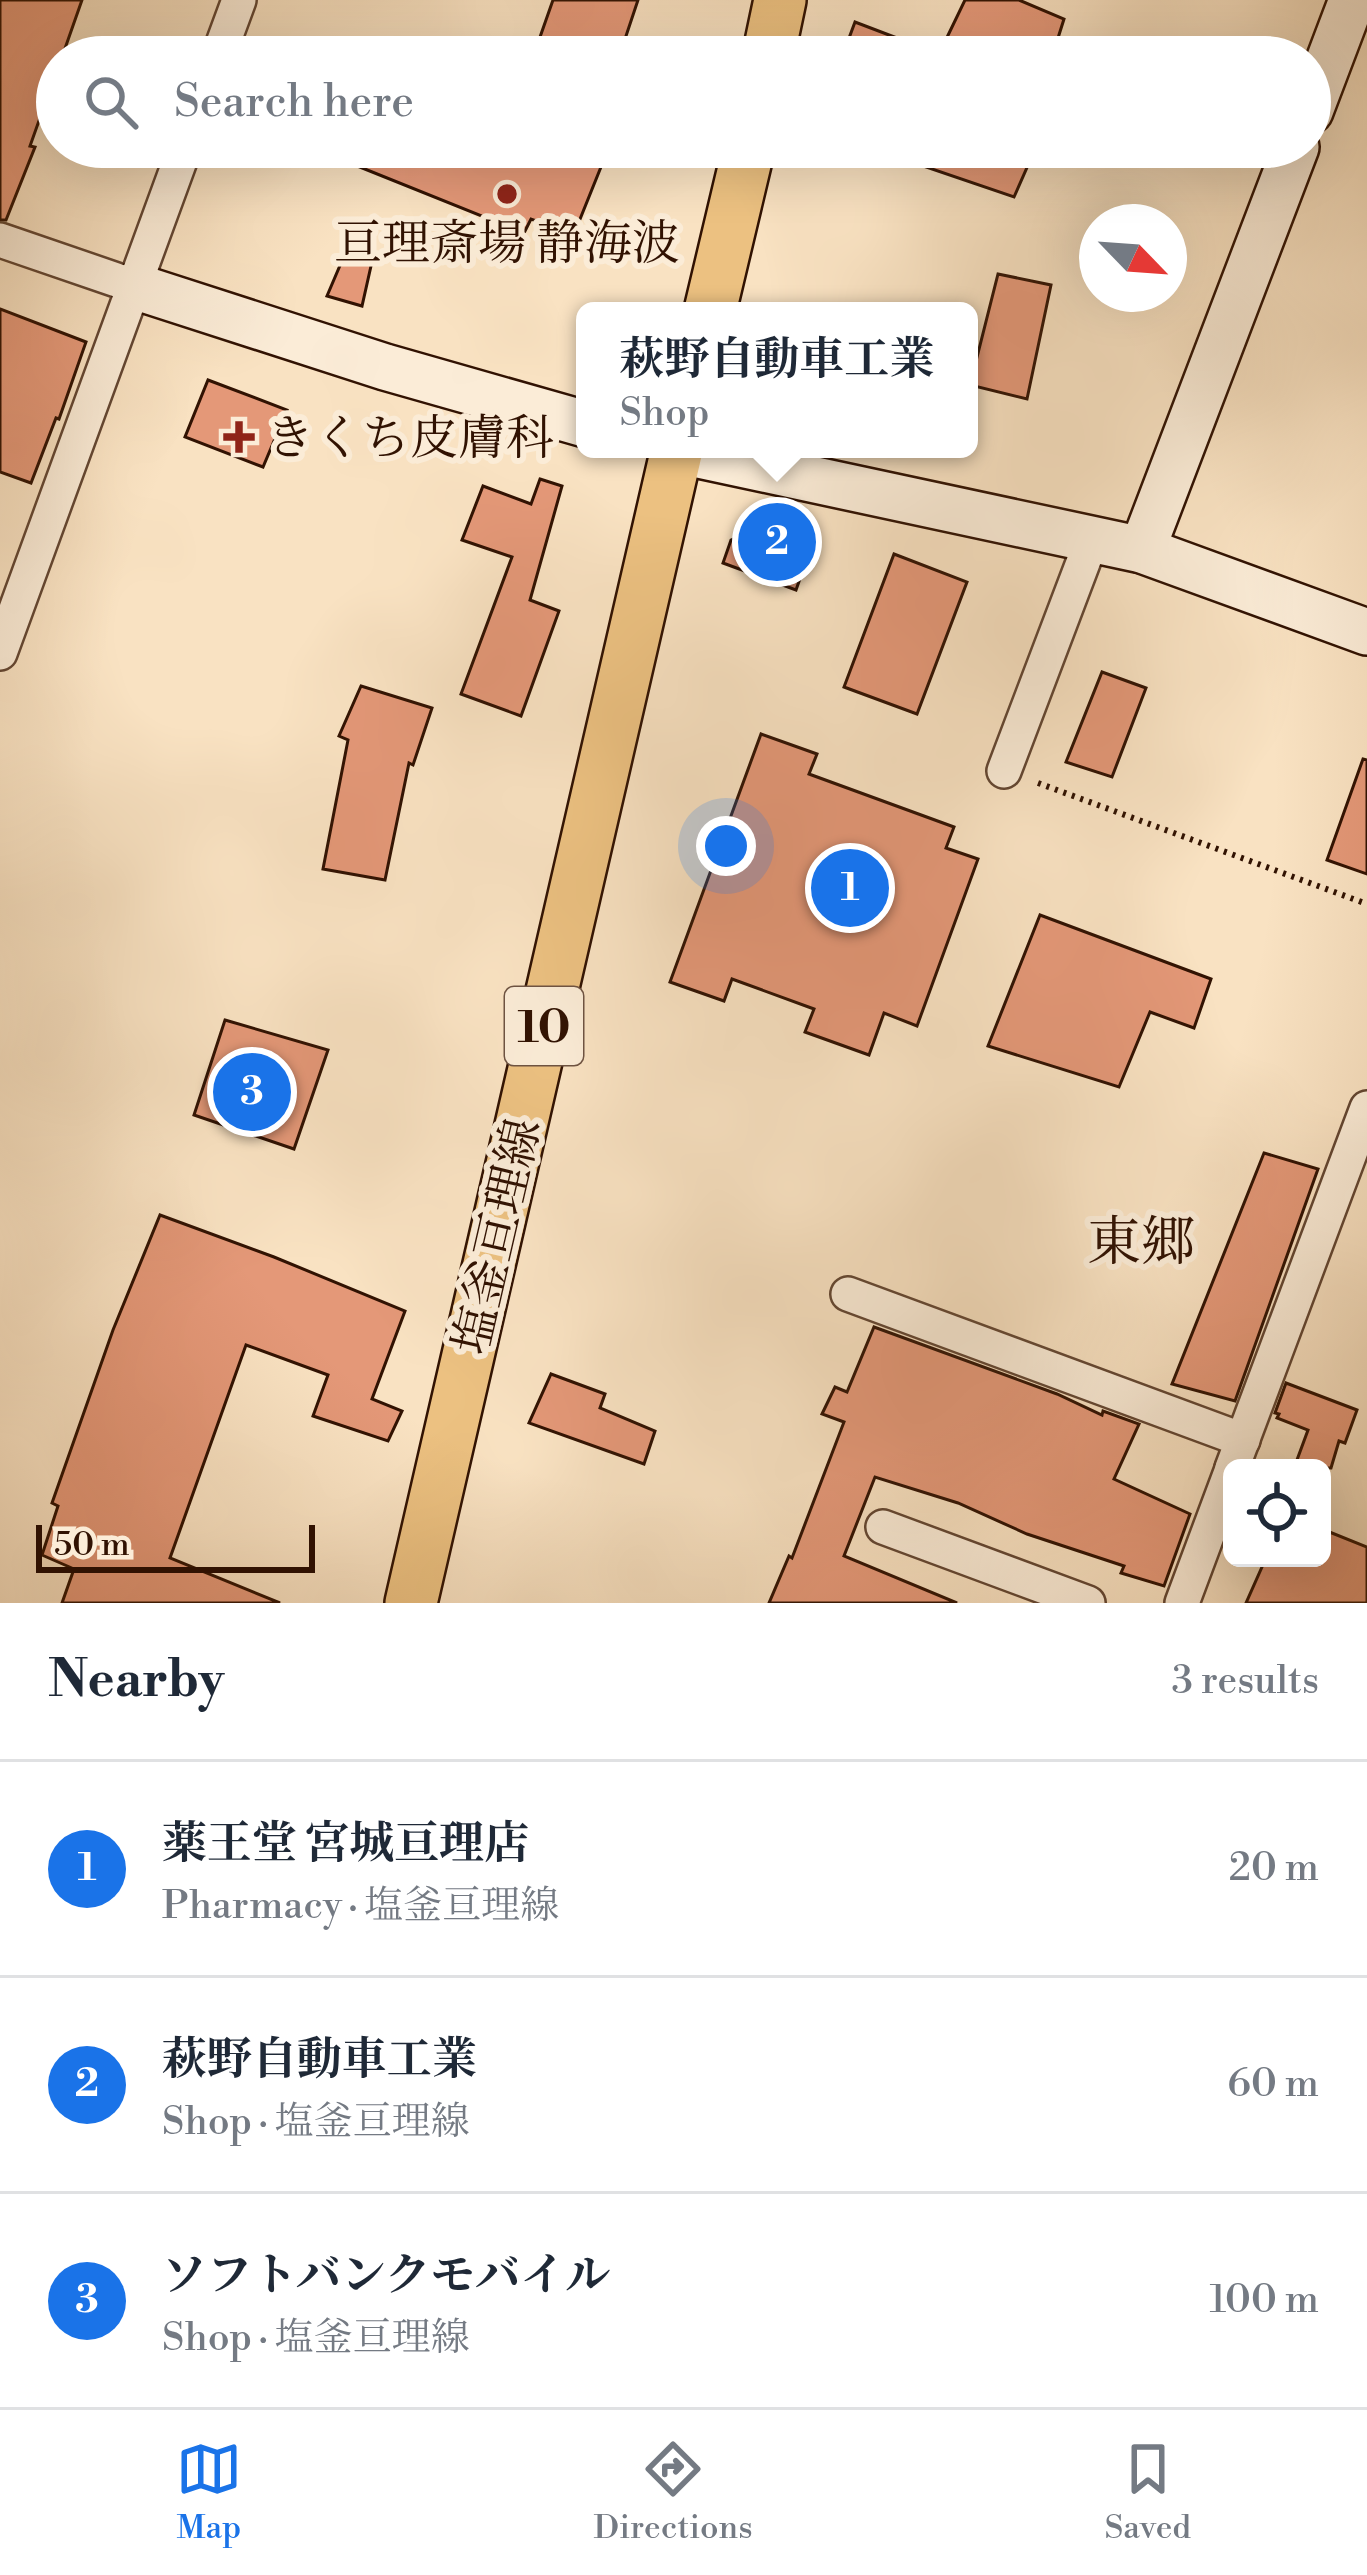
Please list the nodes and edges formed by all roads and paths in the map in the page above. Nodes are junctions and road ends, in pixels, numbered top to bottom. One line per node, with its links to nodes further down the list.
1 (239, 0): 4 (street)
2 (780, 0): 5 (main road)
3 (1352, 0): 6 (street)
4 (226, 36)
5 (772, 36)
6 (1331, 56)
7 (177, 168): 11 (street)
8 (744, 168): 12 (main road)
9 (1288, 168): 17 (street)
10 (0, 240): 11 (street)
11 (134, 286): 13 (street); 19 (street)
12 (712, 302)
13 (576, 421)
14 (673, 458): 27 (main road, 塩釜亘理線 / 10)
15 (712, 458): 16 (street)
16 (1092, 539): 17 (street); 20 (street)
17 (1142, 550): 18 (street)
18 (1367, 632)
19 (0, 653)
20 (1004, 770): 21 (path)
21 (1367, 904)
22 (1367, 1108): 24 (street)
23 (848, 1294): 24 (street)
24 (1236, 1459)
25 (1223, 1494): 29 (street)
26 (883, 1527): 28 (street)
27 (411, 1603)
28 (1088, 1603)
29 (1182, 1603)

